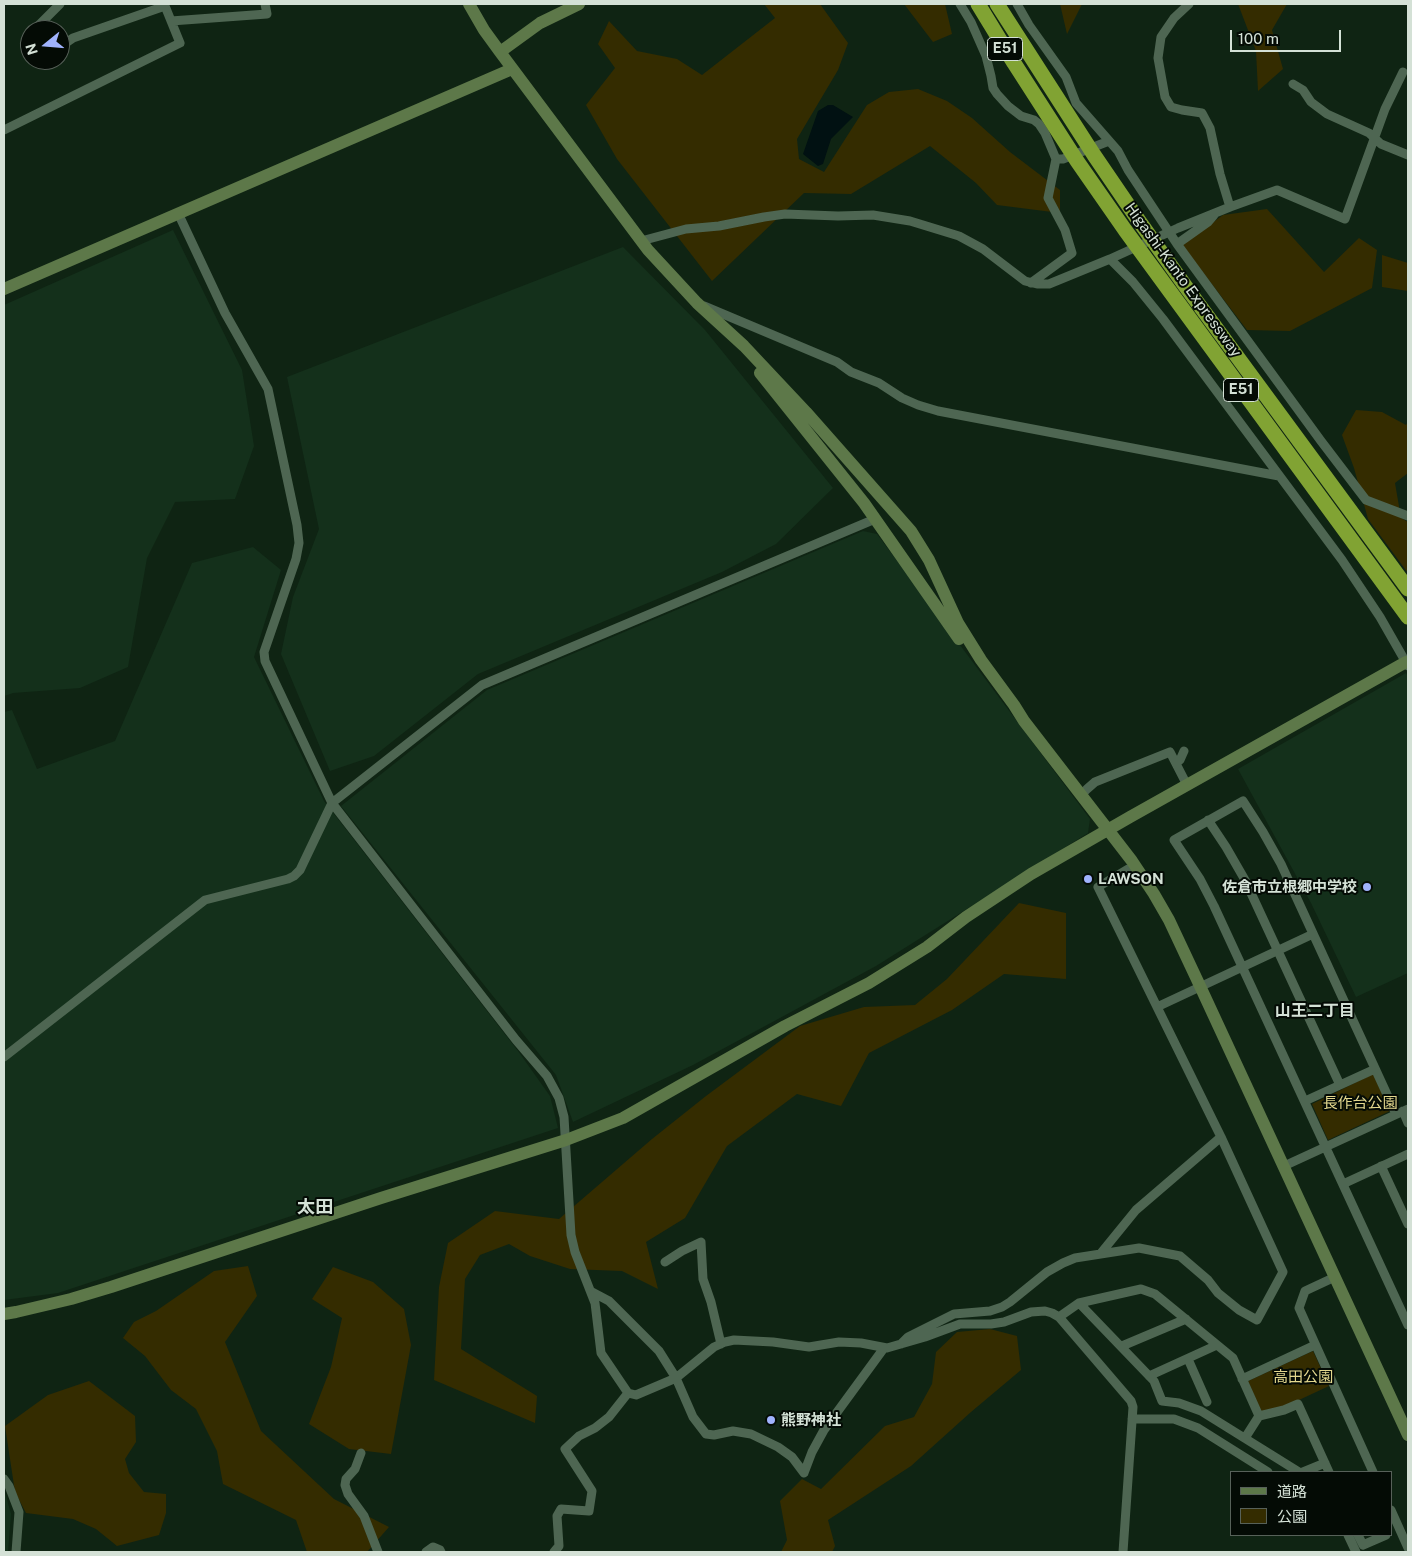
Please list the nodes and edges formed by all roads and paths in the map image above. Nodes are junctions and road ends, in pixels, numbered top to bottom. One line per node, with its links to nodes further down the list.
1 (60, 4): 11 (street)
2 (265, 4): 12 (street)
3 (470, 4): 14 (street)
4 (579, 4): 14 (street)
5 (960, 4): 22 (street)
6 (978, 4): 39 (highway, Higashi-Kanto Expressway / E51)
7 (997, 4): 38 (highway, Higashi-Kanto Expressway / E51)
8 (1016, 4): 20 (street)
9 (1189, 4): 23 (street)
10 (165, 5): 12 (street); 13 (street)
11 (44, 20)
12 (171, 21): 18 (street)
13 (70, 40)
14 (500, 52): 15 (street)
15 (512, 68): 24 (street); 26 (street)
16 (1403, 72): 19 (street)
17 (1293, 84): 19 (street)
18 (4, 130)
19 (1375, 138): 21 (street); 23 (street)
20 (1110, 141): 22 (street); 27 (street)
21 (1408, 154)
22 (1056, 159): 29 (street)
23 (1230, 207): 25 (street)
24 (178, 213): 30 (street); 46 (street)
25 (1216, 213): 27 (street); 28 (street)
26 (641, 240): 29 (street); 31 (street)
27 (1177, 244): 35 (street)
28 (1110, 259): 29 (street); 33 (street)
29 (1031, 283)
30 (4, 289)
31 (697, 302): 32 (street); 33 (street)
32 (718, 322): 34 (street); 37 (street)
33 (1280, 476): 40 (street)
34 (872, 488): 36 (street); 37 (street)
35 (1408, 516)
36 (898, 518): 37 (street); 41 (street)
37 (875, 519): 41 (street); 46 (street)
38 (1408, 589)
39 (1408, 617)
40 (1407, 663): 44 (street)
41 (1024, 721): 45 (street)
42 (1184, 752): 43 (street)
43 (1176, 763): 44 (street); 45 (street)
44 (1187, 785): 48 (street)
45 (1081, 796): 48 (street)
46 (332, 803): 55 (street); 62 (street)
47 (1208, 820): 50 (street); 51 (street); 52 (street)
48 (1107, 830): 53 (street); 62 (street)
49 (1128, 869): 54 (street)
50 (1313, 934): 51 (street); 56 (street)
51 (1278, 951): 52 (street); 57 (street)
52 (1243, 967): 53 (street); 58 (street)
53 (1200, 986): 54 (street); 65 (street)
54 (1157, 1006): 61 (street)
55 (4, 1057)
56 (1375, 1069): 57 (street); 59 (street)
57 (1340, 1085): 58 (street)
58 (1305, 1101): 63 (street)
59 (1402, 1111): 60 (street); 63 (street)
60 (1408, 1123)
61 (1221, 1137): 69 (street); 69 (street)
62 (566, 1140): 72 (street); 75 (street)
63 (1326, 1147): 65 (street); 67 (street)
64 (1408, 1154): 66 (street)
65 (1284, 1166): 71 (street)
66 (1382, 1166): 67 (street); 68 (street)
67 (1343, 1184): 74 (street)
68 (1408, 1224)
69 (1101, 1253): 80 (street)
70 (665, 1262): 79 (street)
71 (1335, 1277): 82 (street); 93 (street)
72 (592, 1292): 87 (street); 89 (street)
73 (1079, 1304): 76 (street); 77 (street); 83 (street)
74 (1404, 1306): 78 (street)
75 (4, 1314)
76 (1059, 1317): 80 (street); 92 (street)
77 (1186, 1319): 81 (street); 83 (street)
78 (1408, 1324)
79 (720, 1344): 84 (street); 87 (street)
80 (901, 1344): 84 (street)
81 (1217, 1345): 85 (street); 88 (street)
82 (1316, 1345): 88 (street); 101 (street)
83 (1122, 1346): 86 (street)
84 (884, 1348): 87 (street)
85 (1188, 1358): 86 (street); 90 (street)
86 (1149, 1376): 94 (street)
87 (676, 1378): 89 (street)
88 (1242, 1379): 91 (street)
89 (628, 1393): 113 (street)
90 (1207, 1402)
91 (1258, 1416): 94 (street); 96 (street)
92 (1132, 1419): 97 (street); 114 (street)
93 (1408, 1435)
94 (1244, 1438): 98 (street)
95 (361, 1453): 110 (street)
96 (1325, 1463): 99 (street); 100 (street)
97 (1266, 1471)
98 (1299, 1471)
99 (1304, 1471)
100 (1329, 1471)
101 (1373, 1471)
102 (4, 1479): 109 (street)
103 (1392, 1515): 104 (street)
104 (1395, 1530): 108 (street)
105 (1348, 1536): 115 (street)
106 (1358, 1536): 107 (street)
107 (1384, 1536)
108 (1408, 1548)
109 (16, 1552)
110 (378, 1552)
111 (426, 1552): 112 (street)
112 (441, 1552)
113 (554, 1552)
114 (1123, 1552)
115 (1356, 1552)

